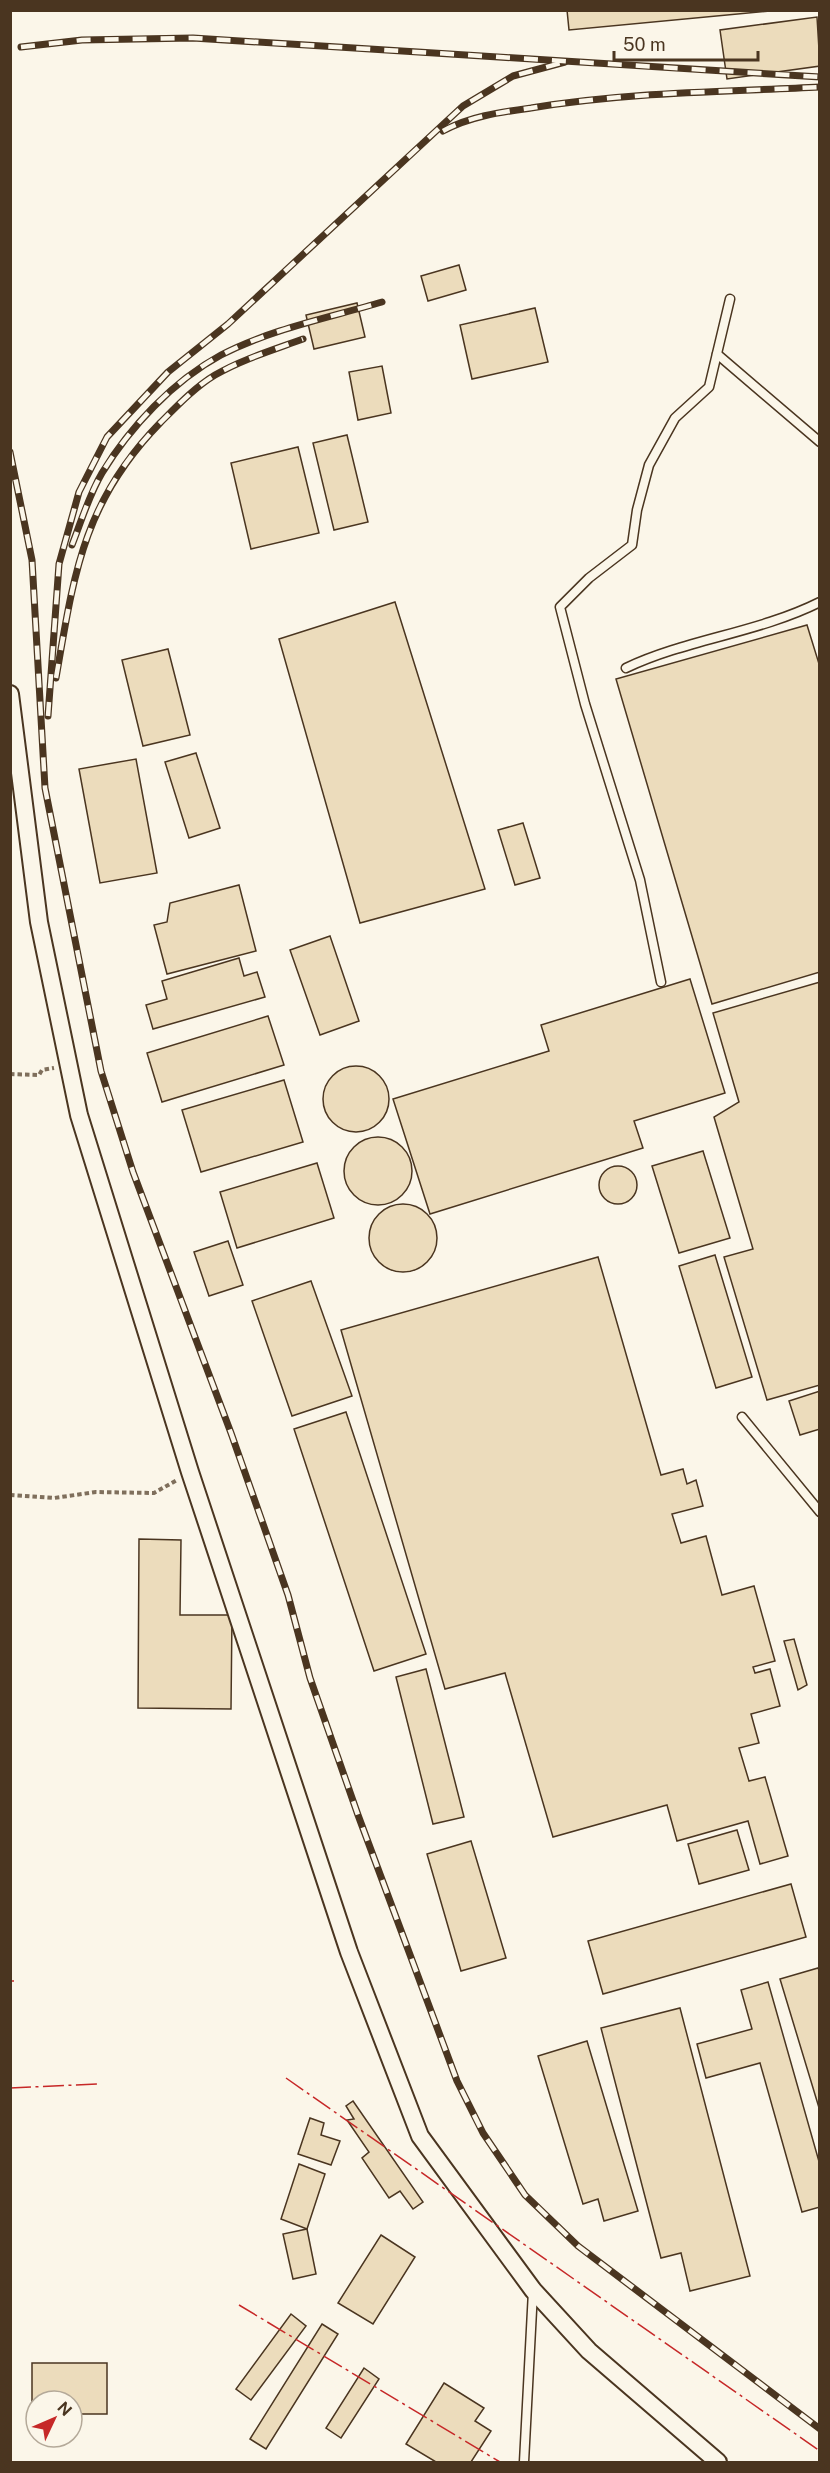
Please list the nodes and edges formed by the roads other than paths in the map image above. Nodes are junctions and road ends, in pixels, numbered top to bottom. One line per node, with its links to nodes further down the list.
1 (730, 299): 2 (lane)
2 (717, 354): 3 (lane); 7 (lane)
3 (819, 442)
4 (819, 602): 5 (lane)
5 (626, 668)
6 (10, 694): 10 (street)
7 (661, 982)
8 (742, 1417): 9 (lane)
9 (819, 1512)
10 (532, 2290): 11 (lane); 12 (street)
11 (524, 2463)
12 (718, 2463)

